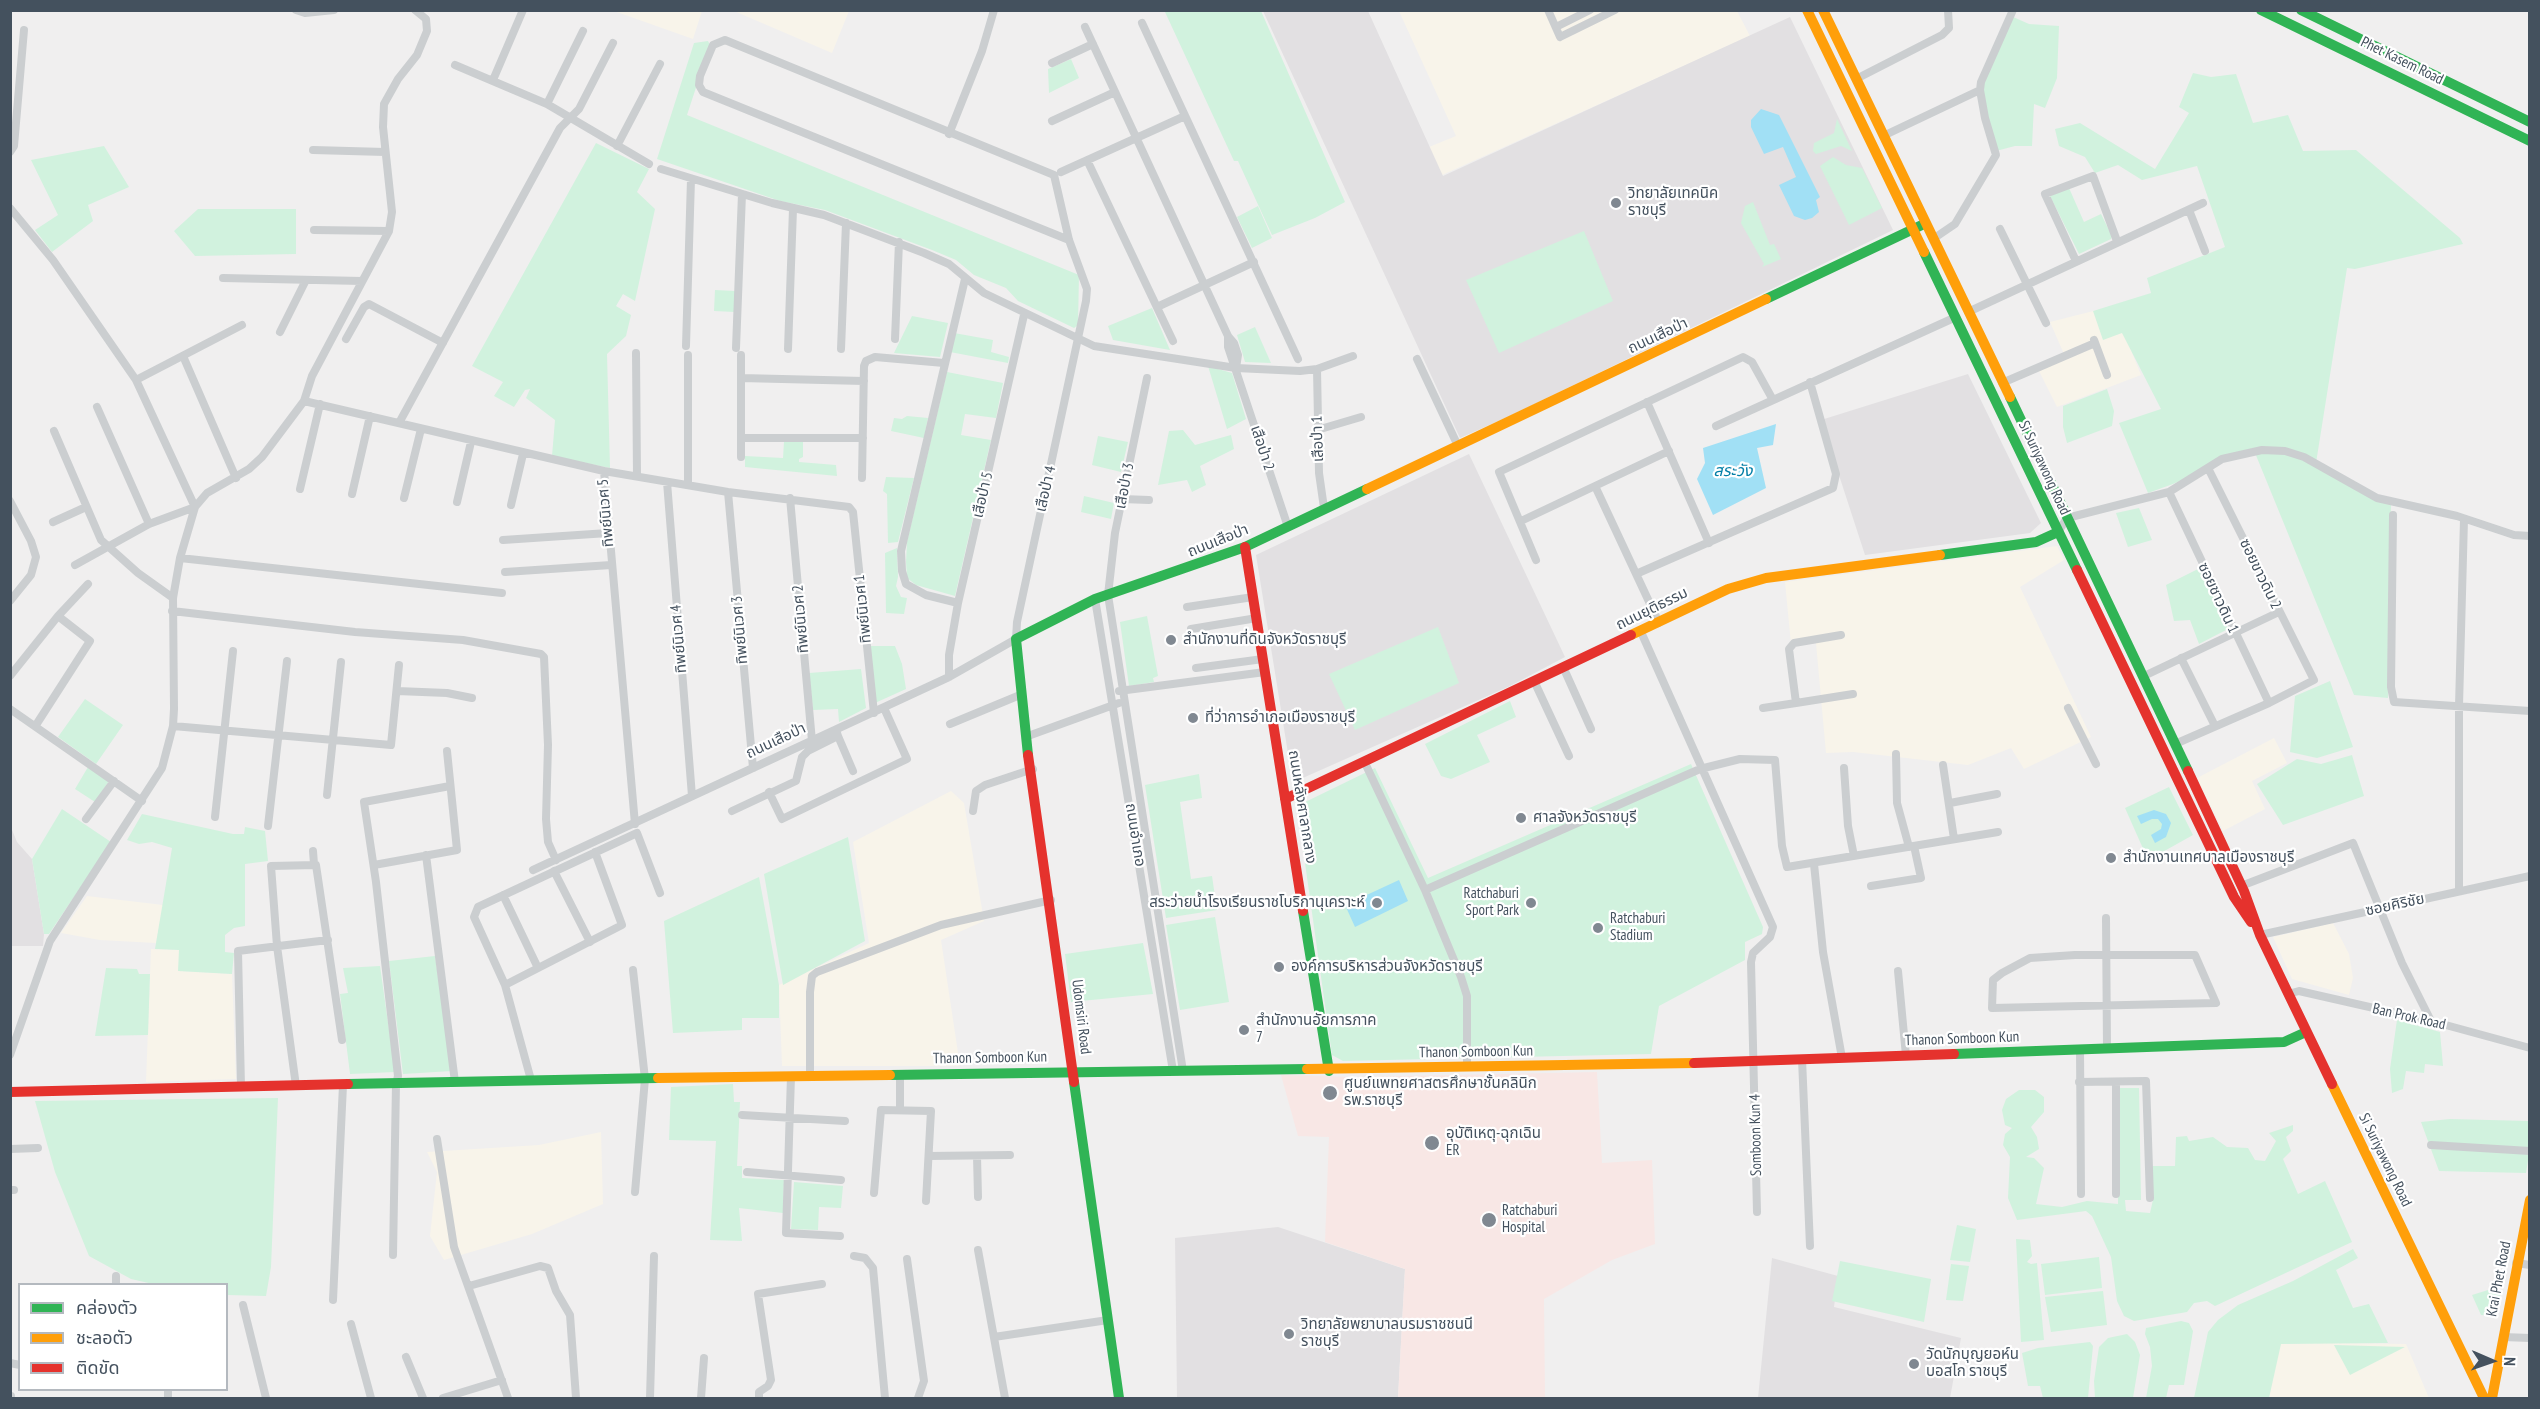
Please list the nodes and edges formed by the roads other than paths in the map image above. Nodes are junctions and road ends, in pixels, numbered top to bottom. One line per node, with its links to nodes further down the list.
1 (296, 10): 2 (street)
2 (334, 10)
3 (415, 10): 44 (street)
4 (523, 10): 29 (street)
5 (994, 10): 37 (street)
6 (1548, 10): 18 (street)
7 (1590, 10): 18 (street)
8 (1615, 10): 18 (street)
9 (1807, 10): 59 (street, Si Suriyawong Road)
10 (1823, 10): 28 (street, Si Suriyawong Road)
11 (1948, 10): 28 (street)
12 (2013, 10): 30 (street)
13 (2261, 10): 25 (street, Phet Kasem Road)
14 (2301, 10): 15 (street, Phet Kasem Road)
15 (2324, 16): 23 (street, Phet Kasem Road)
16 (1142, 23): 33 (street)
17 (1085, 27): 22 (street, เสือป่า 2)
18 (1556, 27)
19 (24, 30): 43 (street)
20 (583, 31): 32 (street)
21 (613, 43): 34 (street)
22 (1093, 44): 24 (street); 31 (street, เสือป่า 2)
23 (2379, 49): 25 (street); 36 (street, Phet Kasem Road)
24 (1052, 63)
25 (2373, 63): 40 (street, Phet Kasem Road)
26 (660, 64): 41 (street)
27 (455, 65): 29 (street)
28 (1856, 79): 38 (street, Si Suriyawong Road)
29 (493, 80): 32 (street)
30 (1980, 90): 38 (street); 61 (street)
31 (1115, 92): 35 (street); 39 (street, เสือป่า 2)
32 (547, 104): 34 (street)
33 (1185, 116): 39 (street); 67 (street)
34 (571, 119): 41 (street); 85 (street)
35 (1052, 121)
36 (2529, 122)
37 (949, 134): 62 (street, เสือป่า 4); 62 (street)
38 (1883, 136): 56 (street, Si Suriyawong Road)
39 (1137, 138): 45 (street); 73 (street, เสือป่า 2)
40 (2529, 141)
41 (617, 146): 46 (street)
42 (313, 150): 44 (street)
43 (10, 152)
44 (385, 152): 60 (street)
45 (1087, 160): 48 (street); 74 (street)
46 (648, 164)
47 (661, 169): 49 (street)
48 (1061, 172)
49 (691, 179): 50 (street); 86 (street)
50 (742, 194): 53 (street); 99 (street)
51 (2203, 203): 54 (street)
52 (10, 208): 101 (street)
53 (793, 209): 55 (street); 87 (street)
54 (2189, 210): 63 (street); 65 (street)
55 (846, 223): 64 (street); 88 (street)
56 (1924, 224): 59 (street, ถนนเสือป่า); 61 (street, Si Suriyawong Road)
57 (2000, 229): 72 (street)
58 (314, 230): 60 (street)
59 (1912, 230): 77 (street, Si Suriyawong Road); 120 (street, ถนนเสือป่า)
60 (389, 231): 70 (street)
61 (1933, 239): 75 (street, Si Suriyawong Road)
62 (1069, 240): 83 (street, เสือป่า 4)
63 (2117, 241): 66 (street); 66 (street)
64 (899, 242): 69 (street); 82 (street)
65 (2205, 251)
66 (2076, 261): 72 (street)
67 (1254, 262): 73 (street); 93 (street)
68 (223, 278): 71 (street)
69 (965, 279): 76 (street); 95 (street)
70 (362, 281): 71 (street); 106 (street)
71 (305, 282): 80 (street)
72 (2027, 284): 75 (street); 78 (street)
73 (1206, 286): 74 (street); 96 (street, เสือป่า 2)
74 (1157, 307): 84 (street)
75 (1968, 312): 77 (street); 104 (street, Si Suriyawong Road)
76 (1024, 315): 83 (street); 173 (street, เสือป่า 5)
77 (1956, 317): 103 (street); 153 (street, Si Suriyawong Road)
78 (2046, 323)
79 (242, 325): 91 (street)
80 (280, 332)
81 (346, 339): 85 (street)
82 (895, 339)
83 (1080, 339): 96 (street); 184 (street, เสือป่า 4)
84 (1173, 341)
85 (443, 343): 112 (street)
86 (686, 346)
87 (788, 349)
88 (841, 349)
89 (636, 353): 126 (street)
90 (688, 355): 130 (street)
91 (183, 356): 101 (street); 127 (street)
92 (1353, 356): 97 (street)
93 (1298, 359)
94 (1417, 359): 120 (street)
95 (944, 363): 102 (street); 173 (street)
96 (1236, 368): 97 (street); 152 (street, เสือป่า 2)
97 (1317, 369): 115 (street, เสือป่า 1)
98 (2108, 375): 104 (street)
99 (741, 378): 102 (street); 117 (street)
100 (1147, 378): 138 (street, เสือป่า 3)
101 (136, 380): 144 (street)
102 (864, 381): 118 (street)
103 (1810, 382): 105 (street); 157 (street)
104 (2002, 383): 147 (street, Si Suriyawong Road)
105 (1773, 400): 107 (street); 113 (street)
106 (304, 401): 108 (street, ทิพย์นิเวศ 5); 127 (street)
107 (1647, 402): 121 (street); 149 (street)
108 (320, 404): 110 (street, ทิพย์นิเวศ 5); 132 (street)
109 (97, 407): 151 (street)
110 (370, 416): 112 (street, ทิพย์นิเวศ 5); 135 (street)
111 (1361, 417): 115 (street)
112 (399, 423): 114 (street, ทิพย์นิเวศ 5)
113 (1716, 426)
114 (421, 429): 119 (street, ทิพย์นิเวศ 5); 136 (street)
115 (1317, 430): 145 (street, เสือป่า 1)
116 (54, 431): 143 (street)
117 (741, 438): 118 (street); 123 (street)
118 (863, 438): 128 (street)
119 (471, 442): 122 (street, ทิพย์นิเวศ 5); 141 (street)
120 (1458, 446): 145 (street, ถนนเสือป่า)
121 (1669, 451): 131 (street); 157 (street)
122 (523, 454): 125 (street, ทิพย์นิเวศ 5); 142 (street)
123 (741, 457)
124 (2208, 468): 134 (street); 148 (street); 176 (street, ซอยขาวดิน 2)
125 (604, 471): 126 (street); 154 (street, ทิพย์นิเวศ 5)
126 (637, 476): 129 (street)
127 (236, 478): 144 (street)
128 (862, 478)
129 (667, 482): 130 (street); 243 (street, ทิพย์นิเวศ 4)
130 (688, 485): 133 (street)
131 (1595, 486): 149 (street); 165 (street)
132 (300, 489)
133 (728, 492): 137 (street); 233 (street, ทิพย์นิเวศ 3)
134 (2169, 492): 147 (street); 182 (street, ซอยชาวดิน 1)
135 (352, 494)
136 (404, 498)
137 (790, 498): 214 (street, ทิพย์นิเวศ 1); 225 (street, ทิพย์นิเวศ 2)
138 (1122, 500): 139 (street); 168 (street, เสือป่า 3)
139 (1149, 500)
140 (10, 501): 172 (street)
141 (457, 502)
142 (511, 505)
143 (86, 507): 150 (street); 158 (street)
144 (195, 507): 151 (street); 160 (street)
145 (1324, 508): 152 (street, ถนนเสือป่า)
146 (2393, 515): 208 (street)
147 (2067, 518): 153 (street); 195 (street, Si Suriyawong Road)
148 (2464, 519): 155 (street); 208 (street)
149 (1521, 521): 161 (street)
150 (52, 522)
151 (149, 524): 158 (street)
152 (1288, 527): 159 (street, ถนนเสือป่า)
153 (2058, 532): 179 (street, ถนนยุติธรรม); 276 (street, Si Suriyawong Road)
154 (608, 533): 156 (street); 163 (street, ทิพย์นิเวศ 5)
155 (2529, 536)
156 (503, 540)
157 (1709, 543): 165 (street)
158 (108, 547): 162 (street); 170 (street)
159 (1245, 547): 168 (street, ถนนเสือป่า); 169 (street, ถนนหลังศาลากลาง)
160 (180, 558): 167 (street); 170 (street)
161 (1536, 560)
162 (75, 565)
163 (611, 565): 164 (street); 251 (street, ทิพย์นิเวศ 5)
164 (505, 572)
165 (1636, 574): 179 (street)
166 (88, 584): 177 (street)
167 (502, 593)
168 (1108, 595): 171 (street, ถนนเสือป่า); 199 (street, ถนนอำเภอ)
169 (1253, 597): 174 (street); 178 (street, ถนนหลังศาลากลาง)
170 (173, 598): 175 (street)
171 (1095, 598): 184 (street, ถนนเสือป่า); 200 (street, ถนนอำเภอ)
172 (10, 601)
173 (958, 603): 196 (street, เสือป่า 5)
174 (1187, 607)
175 (172, 611): 217 (street); 260 (street)
176 (2279, 612): 182 (street); 207 (street, ซอยขาวดิน 2)
177 (58, 616): 194 (street); 216 (street)
178 (1257, 618): 180 (street); 187 (street, ถนนหลังศาลากลาง)
179 (1659, 623): 181 (street, ถนนยุติธรรม)
180 (1191, 629)
181 (1641, 632): 192 (street, ถนนยุติธรรม); 236 (street)
182 (2235, 632): 186 (street); 207 (street, ซอยชาวดิน 1)
183 (1841, 635): 206 (street)
184 (1016, 639): 196 (street, ถนนเสือป่า); 202 (street, Udomsiri Road)
185 (233, 651): 220 (street)
186 (2181, 658): 195 (street); 218 (street)
187 (1263, 659): 191 (street); 193 (street, ถนนหลังศาลากลาง)
188 (287, 661): 222 (street)
189 (341, 662): 224 (street)
190 (399, 665): 198 (street)
191 (1196, 668)
192 (1564, 669): 197 (street, ถนนยุติธรรม); 219 (street)
193 (1265, 672): 199 (street); 244 (street, ถนนหลังศาลากลาง)
194 (10, 676)
195 (2144, 676): 226 (street, Si Suriyawong Road)
196 (949, 677): 209 (street, ถนนเสือป่า)
197 (1535, 683): 229 (street); 230 (street, ถนนยุติธรรม)
198 (397, 691): 203 (street); 224 (street)
199 (1122, 691): 200 (street); 204 (street, ถนนอำเภอ)
200 (1112, 693): 205 (street, ถนนอำเภอ)
201 (1853, 694): 206 (street)
202 (1020, 695): 215 (street); 223 (street, Udomsiri Road)
203 (472, 698)
204 (1124, 702): 205 (street); 299 (street, ถนนอำเภอ)
205 (1114, 703): 223 (street); 299 (street, ถนนอำเภอ)
206 (1796, 703): 210 (street)
207 (2269, 703): 218 (street)
208 (2459, 706): 213 (street); 270 (street)
209 (884, 708): 214 (street, ถนนเสือป่า); 240 (street)
210 (1763, 708)
211 (2068, 708): 231 (street)
212 (10, 709): 216 (street)
213 (2529, 711)
214 (874, 713): 221 (street, ถนนเสือป่า)
215 (950, 724)
216 (36, 725): 238 (street)
217 (173, 726): 220 (street); 245 (street)
218 (2215, 726): 226 (street)
219 (1591, 729)
220 (225, 730): 222 (street); 249 (street)
221 (837, 733): 225 (street, ถนนเสือป่า); 237 (street); 240 (street)
222 (279, 735): 224 (street); 252 (street)
223 (1028, 736): 235 (street, Udomsiri Road)
224 (332, 741): 242 (street)
225 (812, 741): 233 (street, ถนนเสือป่า)
226 (2175, 744): 268 (street, Si Suriyawong Road)
227 (447, 751): 239 (street)
228 (1896, 754): 255 (street)
229 (1569, 756)
230 (1365, 763): 244 (street, ถนนยุติธรรม); 269 (street)
231 (2096, 764)
232 (1943, 765): 246 (street)
233 (753, 768): 243 (street, ถนนเสือป่า)
234 (1844, 768): 259 (street)
235 (1033, 769): 248 (street); 273 (street, Udomsiri Road)
236 (1700, 769): 262 (street); 269 (street); 296 (street, Somboon Kun 4)
237 (853, 771)
238 (114, 781): 245 (street); 250 (street)
239 (450, 786): 258 (street); 263 (street)
240 (769, 792): 247 (street)
241 (1997, 794): 246 (street)
242 (327, 795)
243 (692, 796): 251 (street, ถนนเสือป่า)
244 (1286, 799): 300 (street, ถนนหลังศาลากลาง)
245 (142, 801): 293 (street)
246 (1950, 803): 254 (street)
247 (732, 811)
248 (973, 811)
249 (215, 816)
250 (86, 819)
251 (635, 824): 260 (street, ถนนเสือป่า)
252 (268, 826)
253 (1998, 832): 254 (street)
254 (1954, 838): 255 (street)
255 (1911, 846): 259 (street); 267 (street)
256 (313, 851): 261 (street)
257 (595, 852): 265 (street); 271 (street); 278 (street)
258 (426, 855): 263 (street); 307 (street)
259 (1854, 856): 262 (street)
260 (556, 860): 264 (street, ถนนเสือป่า)
261 (314, 864): 277 (street); 279 (street)
262 (1814, 864): 295 (street)
263 (374, 865): 310 (street)
264 (533, 870)
265 (554, 871): 272 (street); 278 (street)
266 (2529, 876): 270 (street, ซอยศิริชัย)
267 (1871, 886)
268 (2241, 886): 274 (street); 276 (street, Si Suriyawong Road)
269 (1425, 890): 298 (street)
270 (2459, 891): 274 (street, ซอยศิริชัย)
271 (660, 893)
272 (503, 895): 281 (street); 284 (street)
273 (1051, 900): 301 (street, Udomsiri Road); 304 (street)
274 (2379, 908): 276 (street, ซอยศิริชัย); 287 (street)
275 (2106, 918): 280 (street)
276 (2260, 935): 285 (street, Si Suriyawong Road)
277 (328, 940): 279 (street); 289 (street)
278 (590, 942): 281 (street)
279 (277, 946): 312 (street); 313 (street)
280 (2104, 955): 286 (street); 286 (street); 286 (street)
281 (538, 969): 284 (street)
282 (633, 970): 305 (street)
283 (1898, 971): 294 (street)
284 (505, 985): 306 (street)
285 (2288, 994): 287 (street, Ban Prok Road); 288 (street, Si Suriyawong Road)
286 (2105, 1004): 290 (street)
287 (2431, 1021): 291 (street, Ban Prok Road)
288 (2306, 1032): 290 (street, Thanon Somboon Kun); 373 (street, Si Suriyawong Road)
289 (342, 1040)
290 (2107, 1048): 292 (street, Thanon Somboon Kun)
291 (2529, 1048)
292 (2080, 1049): 294 (street, Thanon Somboon Kun); 308 (street)
293 (10, 1055)
294 (1906, 1056): 295 (street, Thanon Somboon Kun)
295 (1842, 1058): 297 (street, Thanon Somboon Kun)
296 (1754, 1059): 297 (street, Thanon Somboon Kun); 298 (street, Thanon Somboon Kun); 338 (street, Somboon Kun 4)
297 (1802, 1059): 340 (street)
298 (1467, 1067): 300 (street, Thanon Somboon Kun)
299 (1178, 1071): 300 (street, Thanon Somboon Kun); 301 (street, Thanon Somboon Kun)
300 (1329, 1071)
301 (1073, 1072): 302 (street, Thanon Somboon Kun); 352 (street, Udomsiri Road)
302 (900, 1075): 304 (street, Thanon Somboon Kun); 315 (street)
303 (791, 1076): 304 (street, Thanon Somboon Kun); 305 (street, Thanon Somboon Kun); 317 (street)
304 (810, 1076)
305 (645, 1079): 306 (street, Thanon Somboon Kun); 330 (street)
306 (531, 1080): 307 (street, Thanon Somboon Kun)
307 (455, 1082): 310 (street, Thanon Somboon Kun)
308 (2079, 1082): 309 (street); 332 (street)
309 (2116, 1082): 333 (street); 335 (street)
310 (396, 1084): 311 (street, Thanon Somboon Kun); 342 (street)
311 (343, 1085): 312 (street, Thanon Somboon Kun); 350 (street)
312 (296, 1086): 313 (street, Thanon Somboon Kun)
313 (241, 1087): 314 (street, Thanon Somboon Kun)
314 (10, 1092)
315 (900, 1110): 325 (street); 331 (street)
316 (742, 1115): 317 (street)
317 (791, 1118): 318 (street); 328 (street)
318 (845, 1121)
319 (437, 1139): 349 (street)
320 (2431, 1145): 323 (street)
321 (38, 1148): 322 (street)
322 (10, 1149)
323 (2529, 1151)
324 (1010, 1155): 326 (street)
325 (928, 1156): 326 (street); 337 (street)
326 (977, 1156): 334 (street)
327 (747, 1173): 328 (street)
328 (789, 1176): 329 (street); 339 (street)
329 (840, 1180)
330 (636, 1192)
331 (874, 1193)
332 (2081, 1194)
333 (2116, 1194)
334 (978, 1197)
335 (2150, 1198)
336 (2529, 1200): 346 (street, Krai Phet Road)
337 (926, 1201)
338 (1757, 1212)
339 (840, 1236)
340 (1810, 1246)
341 (978, 1250): 354 (street)
342 (393, 1255)
343 (654, 1256): 366 (street)
344 (854, 1256): 369 (street)
345 (907, 1259): 370 (street)
346 (2516, 1263): 347 (street); 355 (street, Krai Phet Road)
347 (2529, 1265)
348 (822, 1284): 368 (street)
349 (469, 1286): 359 (street); 365 (street)
350 (333, 1299)
351 (243, 1305): 360 (street)
352 (1108, 1320): 354 (street); 372 (street, Udomsiri Road)
353 (351, 1324): 361 (street)
354 (994, 1336): 371 (street)
355 (2503, 1337): 356 (street); 374 (street, Krai Phet Road)
356 (2529, 1338)
357 (406, 1357): 362 (street)
358 (704, 1358): 367 (street)
359 (502, 1380): 363 (street); 364 (street)
360 (266, 1398)
361 (371, 1398)
362 (423, 1398)
363 (443, 1398)
364 (508, 1398)
365 (576, 1398)
366 (650, 1398)
367 (701, 1398)
368 (759, 1398)
369 (885, 1398)
370 (918, 1398)
371 (1005, 1398)
372 (1119, 1398)
373 (2484, 1398)
374 (2492, 1398)

